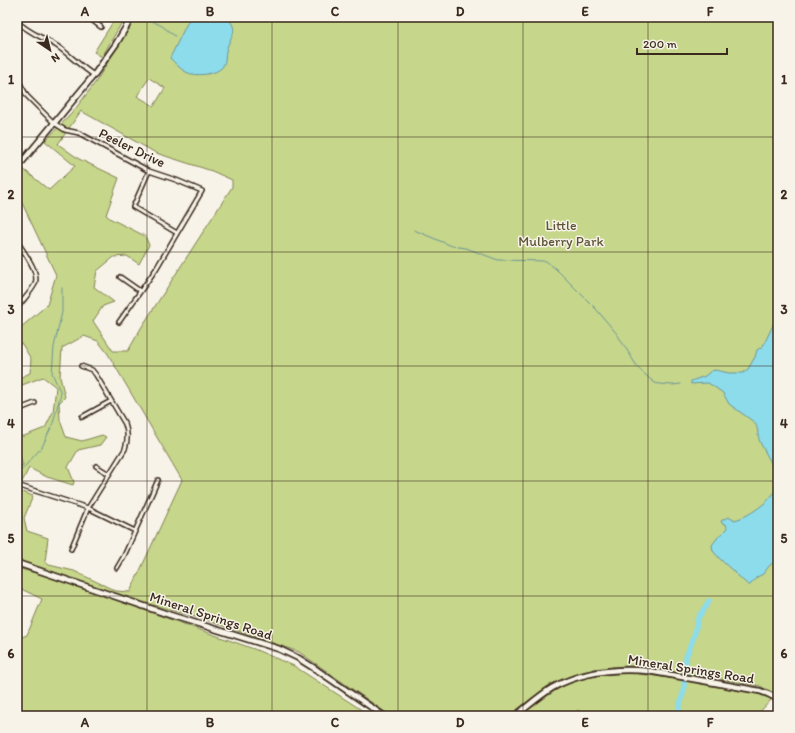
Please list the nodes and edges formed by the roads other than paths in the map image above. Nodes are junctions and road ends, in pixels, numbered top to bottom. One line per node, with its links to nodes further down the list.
1 (88, 17): 4 (street)
2 (132, 17): 5 (street)
3 (17, 21): 5 (street)
4 (101, 26)
5 (94, 76): 7 (street)
6 (17, 78): 7 (street)
7 (54, 123): 8 (street); 9 (street, Peeler Drive)
8 (17, 168)
9 (149, 171): 10 (street); 10 (street, Peeler Drive)
10 (178, 233): 15 (street)
11 (17, 241): 12 (street)
12 (21, 247): 13 (street); 16 (street)
13 (17, 250)
14 (120, 277): 15 (street)
15 (140, 291): 17 (street)
16 (18, 307)
17 (119, 322)
18 (81, 366): 19 (street)
19 (111, 400): 22 (street); 24 (street)
20 (35, 403): 21 (street)
21 (17, 410)
22 (82, 417)
23 (96, 466): 24 (street)
24 (109, 474): 27 (street)
25 (158, 480): 28 (street)
26 (17, 485): 27 (street)
27 (88, 508): 28 (street); 29 (street)
28 (135, 531): 31 (street)
29 (71, 549)
30 (17, 563): 33 (street, Mineral Springs Road)
31 (116, 568)
32 (778, 699): 34 (street, Mineral Springs Road)
33 (384, 716)
34 (515, 716)

